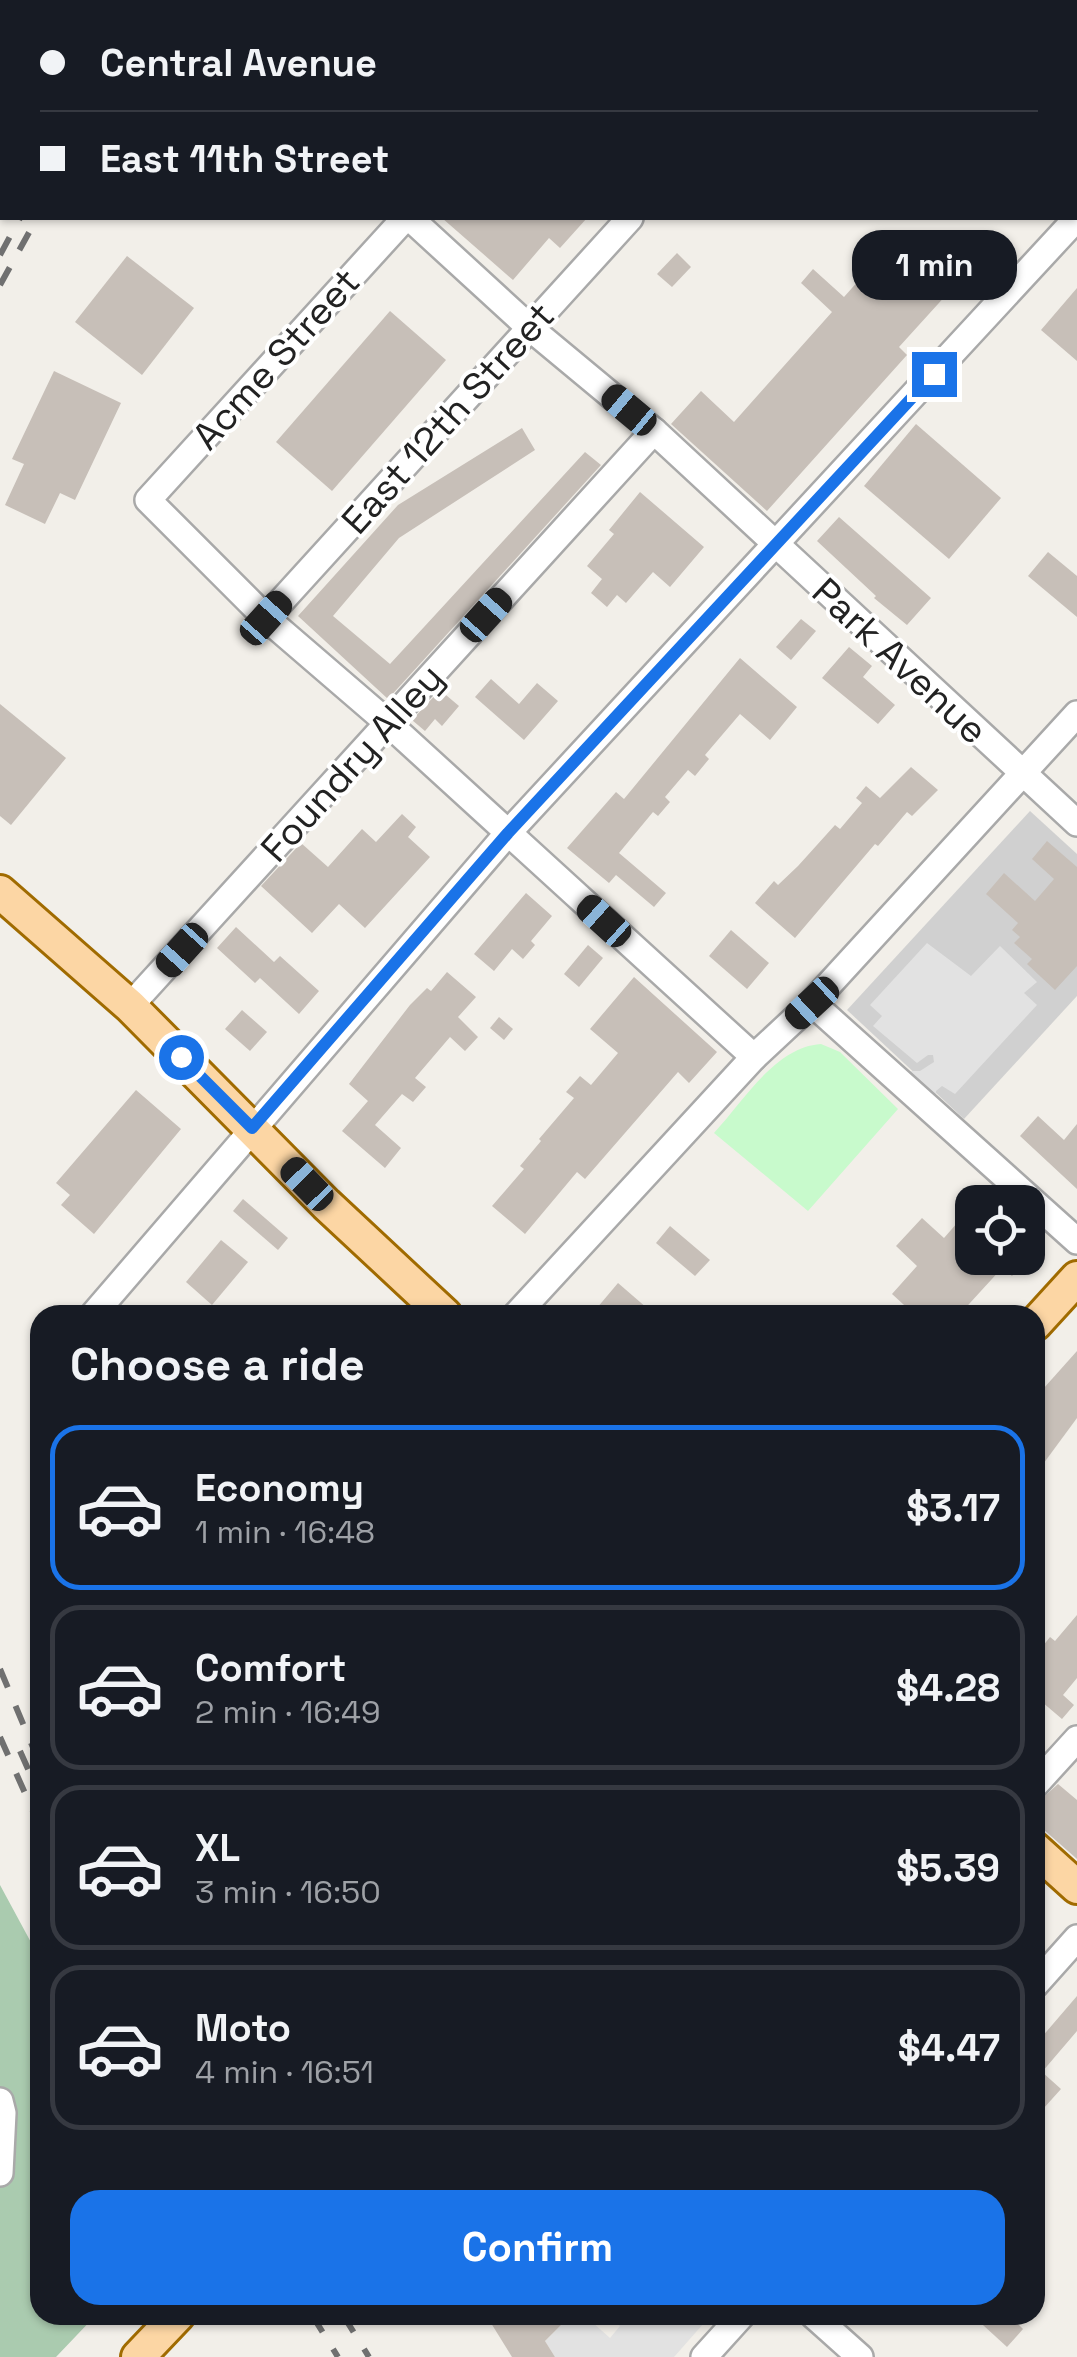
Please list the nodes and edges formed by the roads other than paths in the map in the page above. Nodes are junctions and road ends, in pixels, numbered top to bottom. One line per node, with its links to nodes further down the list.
1 (406, 220): 8 (street, Acme Street)
2 (410, 220): 5 (street, Park Avenue)
3 (628, 220): 5 (street, East 12th Street)
4 (1073, 229): 7 (street)
5 (530, 328): 6 (street, Park Avenue); 8 (street, East 12th Street)
6 (654, 431): 7 (street, Park Avenue); 10 (street, Foundry Alley)
7 (776, 546): 11 (street, Park Avenue); 13 (street)
8 (266, 618): 10 (street)
9 (1077, 714): 11 (street)
10 (388, 723): 13 (street); 16 (street, Foundry Alley)
11 (1022, 774): 12 (street, Park Avenue); 15 (street)
12 (1077, 823)
13 (508, 833): 17 (street); 18 (street)
14 (0, 892): 16 (main road)
15 (812, 1003): 17 (street); 19 (street)
16 (130, 1006): 18 (main road)
17 (754, 1057): 23 (street)
18 (252, 1128): 21 (street); 22 (main road)
19 (1077, 1241)
20 (1077, 1278): 24 (main road)
21 (102, 1305)
22 (434, 1305)
23 (525, 1305)
24 (1045, 1313)
25 (1077, 1739): 26 (street)
26 (1045, 1774)
27 (1045, 1858): 28 (main road)
28 (1077, 1887)
29 (1077, 1938): 30 (street)
30 (1045, 1974)
31 (0, 2100): 32 (street)
32 (0, 2173)
33 (168, 2325): 36 (main road)
34 (733, 2325): 37 (street)
35 (823, 2325): 38 (street)
36 (138, 2357)
37 (704, 2357)
38 (860, 2357)

